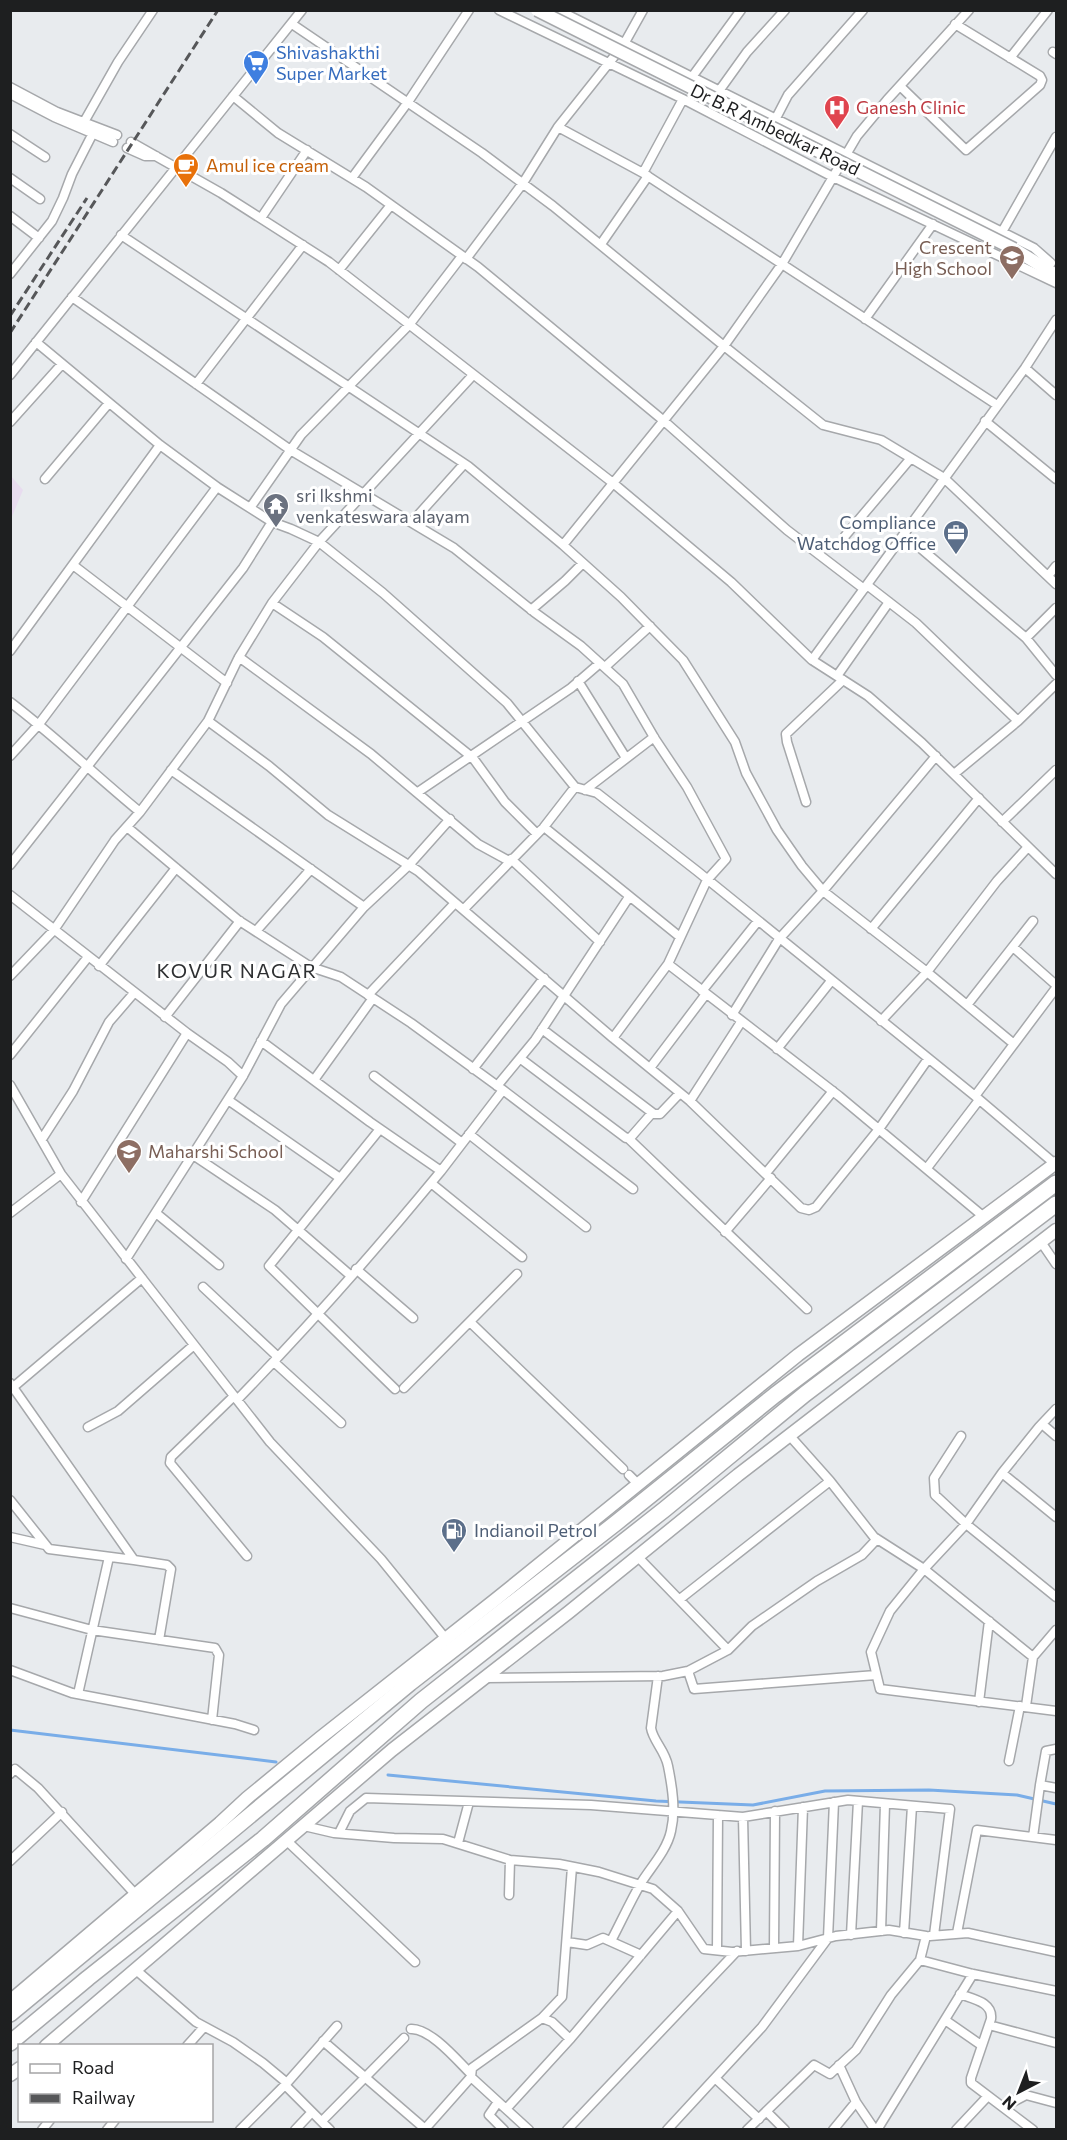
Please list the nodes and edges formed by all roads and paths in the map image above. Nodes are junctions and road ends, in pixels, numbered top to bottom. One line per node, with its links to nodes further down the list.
1 (153, 10): 27 (street)
2 (302, 10): 13 (street)
3 (469, 10): 25 (street)
4 (499, 10): 17 (street)
5 (537, 10): 54 (street, Dr B.R Ambedkar Road, bridge)
6 (558, 10): 15 (street)
7 (643, 10): 15 (street)
8 (741, 10): 18 (street)
9 (785, 10): 21 (street)
10 (862, 10): 26 (street)
11 (969, 10): 14 (street)
12 (1048, 10): 16 (street)
13 (292, 24): 23 (street); 25 (street)
14 (956, 24): 16 (street); 19 (street)
15 (624, 44): 17 (street); 18 (street)
16 (1010, 58): 19 (street)
17 (607, 63): 24 (street); 28 (street)
18 (692, 77): 21 (street)
19 (900, 86): 34 (street)
20 (10, 87): 27 (street)
21 (719, 91): 26 (street)
22 (10, 94): 29 (street)
23 (233, 96): 33 (street); 36 (street)
24 (683, 99): 37 (street); 38 (street)
25 (408, 102): 40 (street); 41 (street)
26 (775, 120): 34 (street)
27 (84, 122): 29 (street)
28 (558, 127): 37 (street); 41 (street)
29 (93, 133): 49 (street)
30 (10, 134): 35 (street)
31 (1056, 137): 47 (street)
32 (129, 145): 36 (street)
33 (307, 150): 40 (street); 45 (street)
34 (846, 155): 38 (street); 47 (street)
35 (45, 157)
36 (176, 167): 45 (street); 48 (street)
37 (646, 175): 50 (street); 53 (street)
38 (833, 177): 46 (street); 53 (street)
39 (10, 178): 42 (street)
40 (352, 178): 43 (street)
41 (523, 183): 50 (street); 52 (street)
42 (40, 199)
43 (391, 205): 52 (street); 55 (street)
44 (10, 216): 49 (street)
45 (261, 218): 51 (street)
46 (933, 224): 57 (street); 60 (street)
47 (1002, 232): 54 (street)
48 (121, 235): 58 (street); 59 (street)
49 (39, 238): 56 (street)
50 (601, 244): 64 (street)
51 (303, 246): 55 (street); 59 (street)
52 (464, 257): 62 (street); 74 (street)
53 (782, 264): 60 (street); 64 (street)
54 (1055, 268)
55 (339, 270): 62 (street)
56 (10, 274)
57 (1056, 282)
58 (72, 297): 63 (street); 69 (street)
59 (244, 319): 69 (street); 70 (street)
60 (865, 319): 73 (street)
61 (1056, 320): 66 (street)
62 (409, 325): 68 (street); 70 (street)
63 (36, 342): 65 (street); 67 (street)
64 (723, 346): 74 (street); 80 (street)
65 (62, 364): 72 (street); 76 (street)
66 (1025, 368): 71 (street); 73 (street)
67 (10, 375)
68 (473, 375): 77 (street); 85 (street)
69 (196, 384): 79 (street)
70 (347, 387): 77 (street); 79 (street)
71 (1056, 395)
72 (109, 403): 78 (street); 83 (street)
73 (997, 405): 75 (street)
74 (664, 421): 85 (street); 100 (street)
75 (985, 421): 82 (street); 84 (street)
76 (10, 422)
77 (419, 434): 81 (street); 87 (street)
78 (160, 445): 86 (street); 96 (street)
79 (290, 449): 87 (street); 88 (street)
80 (910, 458): 82 (street); 92 (street)
81 (464, 464): 90 (street); 94 (street)
82 (944, 478): 91 (street); 98 (street)
83 (45, 479)
84 (1056, 479)
85 (613, 483): 94 (street); 111 (street)
86 (217, 487): 88 (street); 103 (street)
87 (365, 494): 90 (street); 93 (street)
88 (250, 508): 89 (street)
89 (272, 522): 93 (street); 108 (street)
90 (411, 522): 105 (street)
91 (904, 534): 100 (street); 107 (street)
92 (845, 536)
93 (319, 542): 102 (street); 120 (street)
94 (563, 545): 95 (street)
95 (583, 563): 105 (street); 106 (street)
96 (73, 565): 103 (street); 109 (street)
97 (1056, 566): 98 (street)
98 (1048, 576): 99 (street)
99 (1056, 584)
100 (865, 587): 101 (street); 111 (street)
101 (889, 602): 114 (street); 121 (street)
102 (272, 603): 110 (street); 125 (street)
103 (129, 606): 108 (street); 122 (street)
104 (1056, 608): 107 (street)
105 (531, 610): 112 (street)
106 (650, 626): 112 (street); 151 (street)
107 (1026, 638): 113 (street)
108 (181, 649): 116 (street); 128 (street)
109 (10, 651)
110 (239, 657): 116 (street); 134 (street)
111 (812, 660): 114 (street)
112 (603, 665): 115 (street); 123 (street)
113 (1056, 675)
114 (840, 678): 126 (street); 136 (street)
115 (578, 681): 120 (street); 127 (street)
116 (227, 683): 119 (street)
117 (1056, 684): 121 (street)
118 (10, 702): 122 (street)
119 (208, 721): 129 (street); 146 (street)
120 (522, 721): 125 (street); 132 (street)
121 (1018, 721): 131 (street)
122 (39, 724): 124 (street); 128 (street)
123 (654, 737): 127 (street); 150 (street)
124 (10, 756)
125 (471, 756): 134 (street); 142 (street)
126 (936, 756): 131 (street); 151 (street)
127 (626, 759): 133 (street)
128 (86, 767): 137 (street); 145 (street)
129 (171, 770): 137 (street); 148 (street)
130 (1056, 770): 139 (street)
131 (954, 774): 135 (street)
132 (575, 787): 133 (street); 141 (street)
133 (585, 790): 150 (street)
134 (417, 792): 138 (street)
135 (979, 798): 139 (street); 160 (street)
136 (806, 802)
137 (140, 812): 140 (street)
138 (450, 819): 144 (street); 146 (street)
139 (1002, 822): 143 (street)
140 (127, 827): 147 (street); 161 (street)
141 (544, 827): 142 (street); 153 (street)
142 (537, 834): 144 (street)
143 (1028, 847): 149 (street); 171 (street)
144 (510, 860): 156 (street); 165 (street)
145 (10, 865)
146 (409, 865): 154 (street); 155 (street)
147 (176, 868): 157 (street); 169 (street)
148 (311, 869): 155 (street); 162 (street)
149 (1056, 872)
150 (707, 880): 158 (street); 163 (street)
151 (823, 891): 160 (street); 164 (street)
152 (10, 895): 161 (street)
153 (629, 897): 163 (street); 165 (street)
154 (455, 903): 156 (street); 179 (street)
155 (363, 907): 170 (street)
156 (464, 909): 173 (street)
157 (240, 921): 162 (street); 182 (street)
158 (758, 921): 164 (street); 177 (street)
159 (1033, 921): 166 (street)
160 (871, 929): 171 (street)
161 (54, 930): 167 (street); 172 (street)
162 (256, 931): 170 (street)
163 (680, 937): 168 (street)
164 (779, 939): 174 (street); 181 (street)
165 (600, 942): 178 (street)
166 (1013, 947): 175 (street); 180 (street)
167 (88, 957): 169 (street); 191 (street)
168 (668, 964): 177 (street); 187 (street)
169 (99, 966): 176 (street)
170 (311, 967): 179 (street); 188 (street)
171 (927, 972): 180 (street); 183 (street)
172 (10, 976)
173 (544, 978): 178 (street); 195 (street)
174 (831, 981): 183 (street); 190 (street)
175 (1056, 986): 189 (street)
176 (134, 993): 182 (street); 211 (street)
177 (704, 993): 181 (street); 194 (street)
178 (565, 996): 185 (street); 187 (street)
179 (370, 997): 195 (street); 198 (street)
180 (967, 1005): 189 (street)
181 (732, 1015): 184 (street)
182 (165, 1017): 186 (street)
183 (881, 1021): 193 (street)
184 (741, 1022): 190 (street); 205 (street)
185 (542, 1029): 192 (street); 206 (street)
186 (187, 1033): 196 (street); 223 (street)
187 (613, 1038): 194 (street)
188 (261, 1041): 196 (street); 198 (street)
189 (1014, 1044): 203 (street)
190 (777, 1049): 201 (street)
191 (10, 1055)
192 (521, 1059): 200 (street); 210 (street)
193 (928, 1059): 203 (street); 208 (street)
194 (650, 1068): 202 (street)
195 (473, 1069): 200 (street)
196 (243, 1076): 204 (street)
197 (374, 1076): 212 (street)
198 (314, 1080): 207 (street)
199 (10, 1085): 211 (street)
200 (500, 1088): 209 (street); 222 (street)
201 (833, 1091): 208 (street); 218 (street)
202 (680, 1093): 205 (street); 206 (street)
203 (977, 1098): 214 (street); 215 (street)
204 (228, 1100): 213 (street); 219 (street)
205 (690, 1101): 218 (street)
206 (652, 1113): 210 (street)
207 (380, 1129): 216 (street); 219 (street)
208 (879, 1129): 215 (street); 218 (street)
209 (469, 1134): 212 (street); 228 (street)
210 (628, 1138): 231 (street)
211 (42, 1139): 217 (street)
212 (462, 1143): 216 (street)
213 (193, 1155): 226 (street); 229 (street)
214 (1056, 1163): 227 (street)
215 (927, 1168): 227 (street)
216 (441, 1171): 220 (street)
217 (61, 1174): 223 (street); 225 (street)
218 (768, 1175): 231 (street)
219 (340, 1178): 229 (street)
220 (431, 1183): 233 (street); 237 (street)
221 (1056, 1183): 269 (highway)
222 (633, 1190)
223 (81, 1202): 234 (street)
224 (1056, 1204): 352 (highway)
225 (10, 1213)
226 (156, 1213): 234 (street); 236 (street)
227 (984, 1217): 257 (street)
228 (586, 1227)
229 (298, 1230): 237 (street); 242 (street)
230 (1056, 1230): 232 (street)
231 (725, 1232): 241 (street)
232 (1041, 1242): 235 (street); 253 (street)
233 (522, 1257)
234 (126, 1259): 239 (street)
235 (1056, 1264)
236 (219, 1265)
237 (353, 1272): 242 (street); 243 (street)
238 (517, 1274): 244 (street)
239 (142, 1278): 245 (street); 247 (street)
240 (203, 1287): 246 (street)
241 (807, 1309)
242 (317, 1315): 244 (street); 246 (street)
243 (413, 1318)
244 (470, 1322): 257 (street)
245 (194, 1345): 248 (street); 252 (street)
246 (276, 1359): 248 (street); 250 (street)
247 (11, 1387): 268 (street)
248 (236, 1398): 265 (street); 277 (street)
249 (1056, 1409): 251 (street)
250 (341, 1424)
251 (1042, 1424): 255 (street); 256 (street)
252 (88, 1427)
253 (789, 1435): 258 (street); 267 (street)
254 (961, 1436): 261 (street)
255 (1056, 1436)
256 (1002, 1473): 260 (street); 261 (street)
257 (630, 1476): 269 (street)
258 (830, 1481): 263 (street); 272 (street)
259 (10, 1500): 264 (street)
260 (1056, 1517)
261 (966, 1524): 270 (street); 271 (street)
262 (10, 1537): 264 (street)
263 (878, 1539): 270 (street); 279 (street)
264 (46, 1545): 266 (street)
265 (247, 1556)
266 (109, 1557): 268 (street); 275 (street)
267 (637, 1557): 272 (street); 285 (street)
268 (134, 1560): 278 (street)
269 (548, 1567): 277 (street); 342 (highway)
270 (924, 1569): 274 (street); 283 (street)
271 (1056, 1597)
272 (680, 1599): 279 (street)
273 (10, 1608): 275 (street)
274 (989, 1621): 280 (street); 287 (street)
275 (93, 1630): 278 (street); 286 (street)
276 (1056, 1630): 280 (street)
277 (446, 1639): 318 (street)
278 (159, 1640): 290 (street)
279 (728, 1650): 282 (street)
280 (1034, 1657): 288 (street)
281 (10, 1670): 286 (street)
282 (688, 1671): 283 (street); 284 (street)
283 (876, 1675): 287 (street)
284 (658, 1676): 285 (street); 303 (street)
285 (485, 1678): 308 (street)
286 (78, 1694): 290 (street)
287 (979, 1702): 288 (street)
288 (1023, 1706): 289 (street); 293 (street)
289 (1056, 1711)
290 (212, 1720): 291 (street)
291 (254, 1730)
292 (1056, 1749): 295 (street)
293 (1009, 1761)
294 (10, 1773): 305 (street)
295 (1040, 1787): 296 (street); 310 (street)
296 (1056, 1788)
297 (858, 1801): 299 (street); 300 (street); 324 (street)
298 (469, 1802): 303 (street); 309 (street); 313 (street)
299 (834, 1802): 302 (street); 326 (street)
300 (885, 1804): 301 (street); 321 (street)
301 (912, 1806): 322 (street); 325 (street)
302 (803, 1807): 304 (street); 329 (street)
303 (673, 1810): 306 (street); 317 (street)
304 (775, 1811): 307 (street); 330 (street)
305 (62, 1812): 315 (street); 318 (street)
306 (718, 1815): 307 (street); 331 (street)
307 (743, 1816): 332 (street)
308 (304, 1826): 309 (street); 312 (street)
309 (339, 1833): 313 (street)
310 (1033, 1837): 311 (street); 323 (street)
311 (1056, 1840)
312 (287, 1841): 336 (street); 337 (street)
313 (458, 1843): 314 (street)
314 (510, 1860): 316 (street); 319 (street)
315 (10, 1861)
316 (572, 1867): 317 (street); 327 (street)
317 (640, 1885): 320 (street); 328 (street)
318 (136, 1895): 341 (street)
319 (509, 1895)
320 (678, 1911): 331 (street); 334 (street)
321 (881, 1931): 322 (street); 324 (street)
322 (904, 1933): 325 (street)
323 (957, 1933): 325 (street); 333 (street)
324 (851, 1935): 326 (street)
325 (930, 1936): 335 (street)
326 (828, 1938): 329 (street); 360 (street)
327 (567, 1941): 328 (street); 343 (street)
328 (611, 1941): 334 (street)
329 (798, 1946): 330 (street)
330 (774, 1948): 332 (street)
331 (717, 1950): 332 (street)
332 (742, 1951): 378 (street)
333 (1056, 1952)
334 (641, 1955): 350 (street)
335 (920, 1960): 338 (street); 357 (street)
336 (415, 1962)
337 (136, 1970): 347 (street); 354 (street)
338 (973, 1974): 339 (street); 340 (street)
339 (1056, 1991)
340 (960, 1994): 344 (street); 345 (street)
341 (10, 2001)
342 (10, 2014)
343 (542, 2018): 350 (street); 358 (street)
344 (945, 2020): 356 (street); 383 (street)
345 (989, 2025): 353 (street); 356 (street)
346 (337, 2026): 351 (street)
347 (204, 2027): 355 (street); 361 (street)
348 (411, 2030): 358 (street)
349 (404, 2038): 359 (street)
350 (570, 2039): 367 (street)
351 (323, 2041): 359 (street); 361 (street)
352 (10, 2043)
353 (1056, 2043)
354 (48, 2044)
355 (188, 2044)
356 (981, 2045): 362 (street)
357 (839, 2066): 364 (street); 369 (street)
358 (470, 2075): 363 (street); 372 (street)
359 (364, 2078): 371 (street); 372 (street)
360 (715, 2078): 370 (street); 379 (street)
361 (286, 2084): 368 (street); 373 (street)
362 (988, 2096): 366 (street); 384 (street)
363 (498, 2102): 367 (street); 376 (street)
364 (856, 2102): 382 (street); 383 (street)
365 (1056, 2103): 366 (street)
366 (1003, 2107): 385 (street)
367 (506, 2109): 377 (street)
368 (312, 2112): 371 (street); 374 (street)
369 (767, 2112): 370 (street); 381 (street)
370 (759, 2120): 380 (street)
371 (322, 2121): 375 (street)
372 (424, 2129)
373 (240, 2130)
374 (295, 2130)
375 (330, 2130)
376 (504, 2130)
377 (529, 2130)
378 (567, 2130)
379 (667, 2130)
380 (747, 2130)
381 (785, 2130)
382 (833, 2130)
383 (876, 2130)
384 (956, 2130)
385 (1033, 2130)

